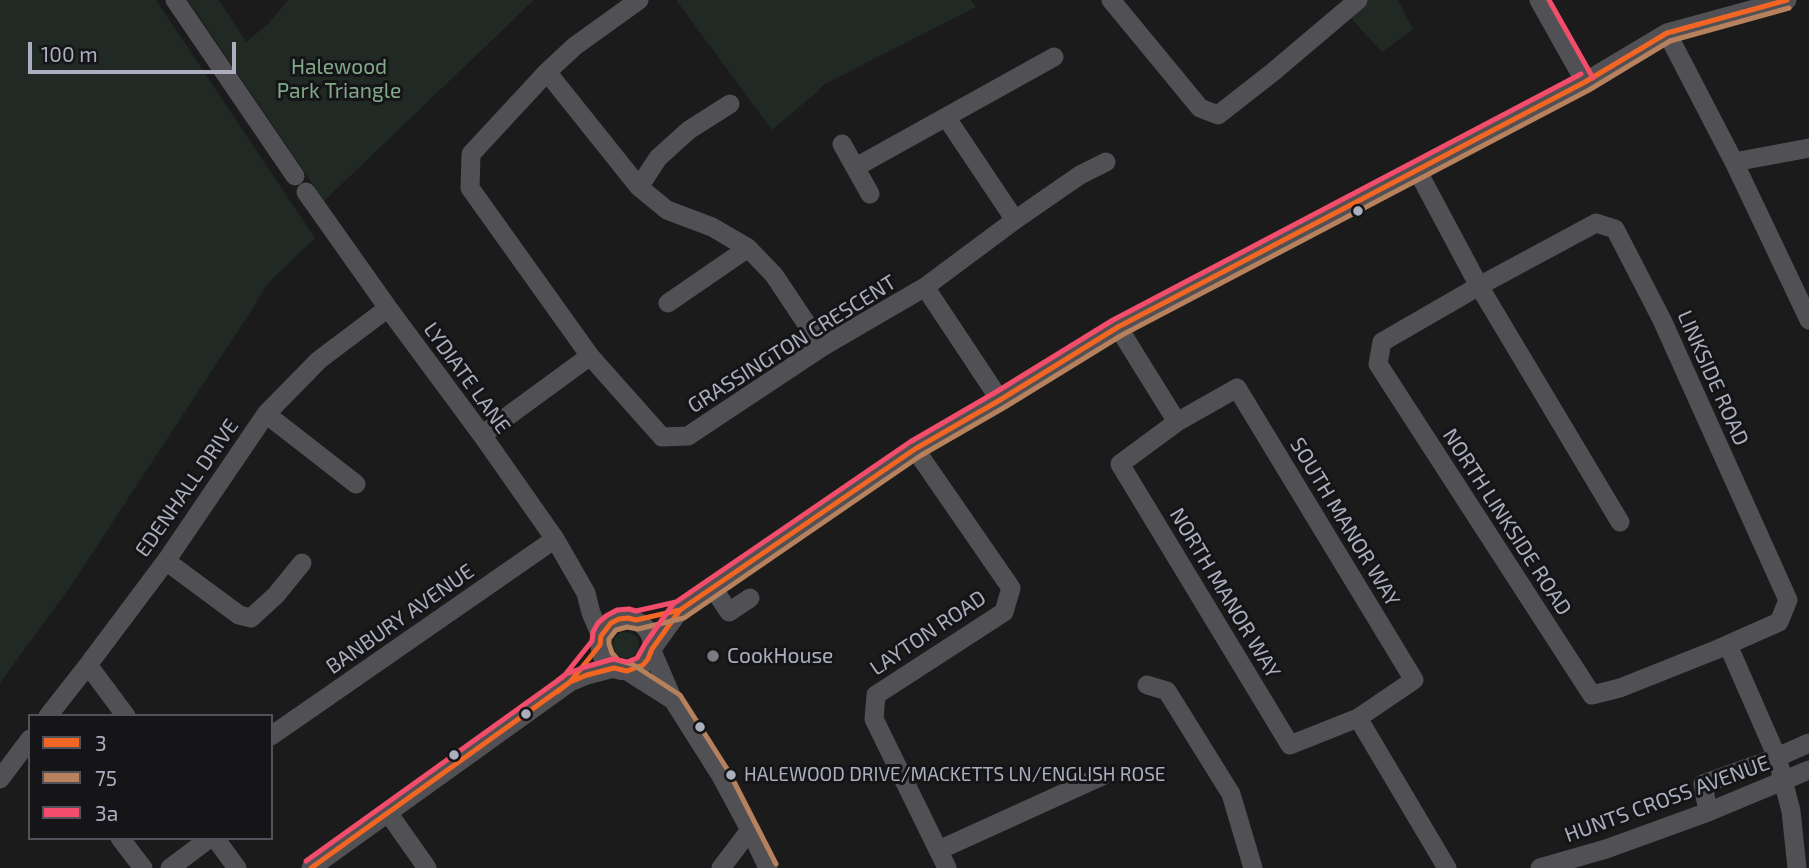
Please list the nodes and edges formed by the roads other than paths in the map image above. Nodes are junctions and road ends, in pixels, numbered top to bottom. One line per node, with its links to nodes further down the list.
1 (175, 0): 26 (street, LYDIATE LANE)
2 (639, 0): 9 (street, GRASSINGTON CRESCENT)
3 (1111, 0): 4 (street)
4 (1359, 0)
5 (1539, 0): 10 (street)
6 (1787, 0): 7 (street)
7 (1667, 33): 10 (street); 16 (street)
8 (1054, 57): 12 (street)
9 (547, 72): 19 (street); 30 (street, GRASSINGTON CRESCENT)
10 (1585, 82): 18 (street)
11 (730, 103): 19 (street)
12 (946, 117): 17 (street); 21 (street)
13 (842, 144): 17 (street)
14 (1809, 148): 16 (street)
15 (1106, 162): 21 (street, GRASSINGTON CRESCENT)
16 (1734, 162): 27 (street)
17 (856, 167): 20 (street)
18 (1418, 170): 23 (street); 28 (street)
19 (639, 187): 22 (street)
20 (870, 194)
21 (1015, 220): 24 (street, GRASSINGTON CRESCENT)
22 (748, 248): 25 (street); 29 (street)
23 (1479, 286): 37 (street); 47 (street, LINKSIDE ROAD); 47 (street, NORTH LINKSIDE ROAD)
24 (925, 287): 29 (street, GRASSINGTON CRESCENT); 31 (street)
25 (668, 303)
26 (388, 308): 32 (street, EDENHALL DRIVE); 34 (street, LYDIATE LANE)
27 (1809, 320)
28 (1118, 327): 31 (street); 33 (street)
29 (822, 347): 30 (street, GRASSINGTON CRESCENT)
30 (590, 356): 34 (street)
31 (1000, 400): 35 (street)
32 (267, 414): 36 (street); 39 (street, EDENHALL DRIVE)
33 (1177, 422): 56 (street, NORTH MANOR WAY); 56 (street, SOUTH MANOR WAY)
34 (482, 435): 38 (street, LYDIATE LANE)
35 (915, 449): 41 (street); 71 (street, LAYTON ROAD)
36 (356, 484)
37 (1620, 522)
38 (555, 539): 42 (street, LYDIATE LANE); 57 (street, BANBURY AVENUE)
39 (166, 561): 40 (street); 49 (street, EDENHALL DRIVE)
40 (302, 563)
41 (713, 588): 43 (street); 44 (street)
42 (586, 593): 45 (street, LYDIATE LANE); 46 (street, LYDIATE LANE)
43 (750, 598)
44 (680, 610): 45 (street); 48 (street)
45 (628, 620): 46 (street); 48 (street)
46 (601, 641): 50 (street); 51 (street)
47 (1728, 645): 60 (street)
48 (652, 650): 50 (street); 53 (street)
49 (88, 665): 54 (street, EDENHALL DRIVE); 55 (street)
50 (621, 669): 51 (street); 53 (street)
51 (570, 682): 66 (street)
52 (1147, 685): 79 (street)
53 (673, 700): 67 (street)
54 (50, 714)
55 (125, 714)
56 (1358, 718): 80 (street)
57 (273, 735)
58 (28, 742): 63 (street)
59 (1809, 743): 60 (street)
60 (1777, 757): 64 (street); 65 (street)
61 (1809, 770): 64 (street, HUNTS CROSS AVENUE)
62 (1104, 775): 71 (street)
63 (0, 779)
64 (1783, 781): 65 (street, HUNTS CROSS AVENUE); 82 (street)
65 (1708, 812): 81 (street, HUNTS CROSS AVENUE)
66 (389, 814): 75 (street); 76 (street)
67 (750, 830): 77 (street); 78 (street)
68 (122, 840): 72 (street)
69 (210, 840): 73 (street)
70 (215, 840): 74 (street)
71 (943, 859)
72 (143, 868)
73 (170, 868)
74 (237, 868)
75 (311, 868)
76 (427, 868)
77 (721, 868)
78 (768, 868)
79 (1253, 868)
80 (1447, 868)
81 (1540, 868)
82 (1797, 868)

